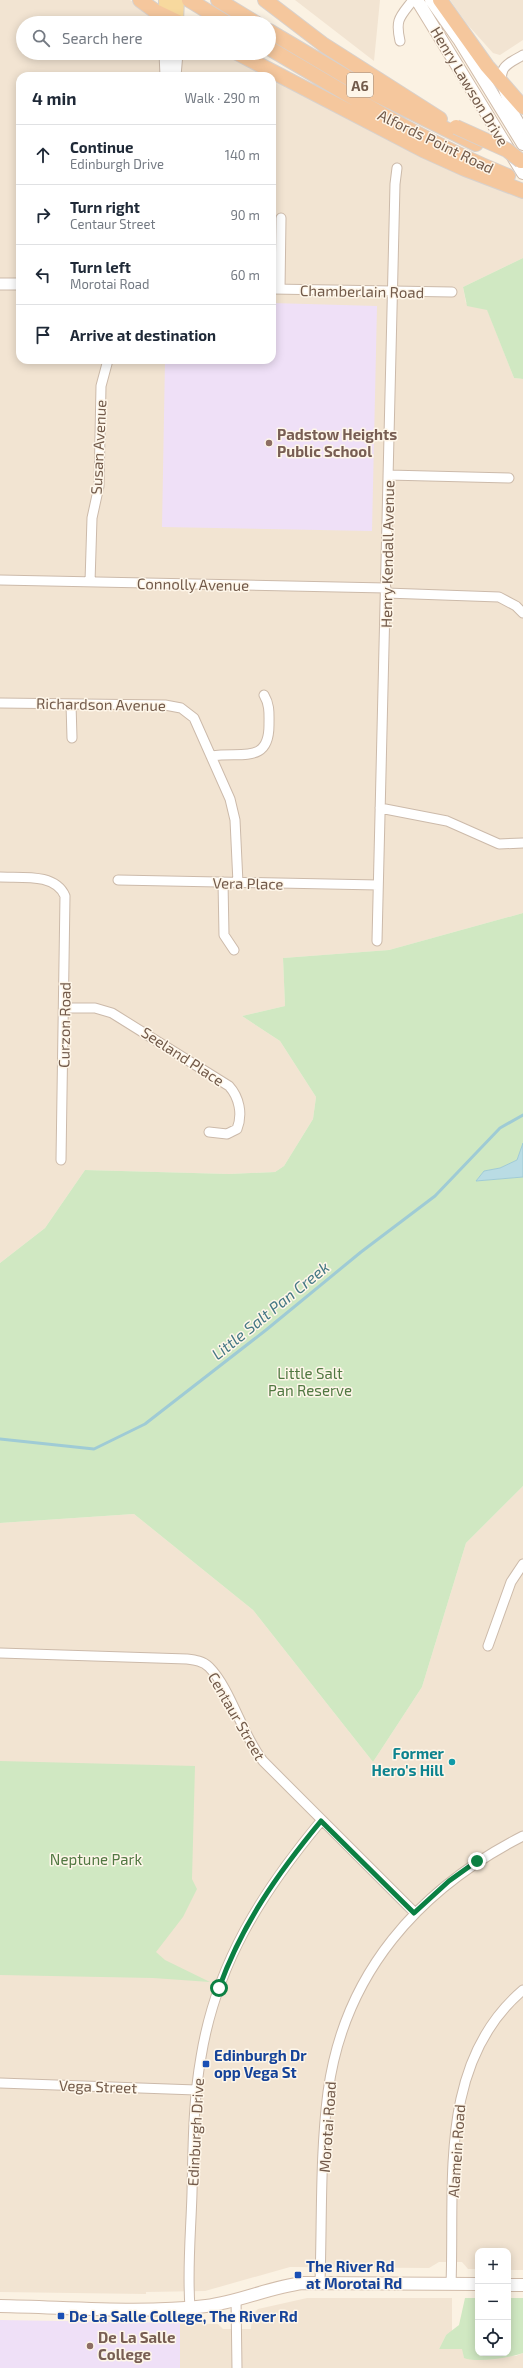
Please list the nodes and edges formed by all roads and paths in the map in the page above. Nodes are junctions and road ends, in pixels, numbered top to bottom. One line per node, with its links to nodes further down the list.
1 (140, 0): 9 (highway)
2 (189, 0): 10 (highway)
3 (218, 0): 11 (highway)
4 (265, 0): 26 (highway)
5 (413, 0): 13 (street)
6 (417, 0): 28 (main road, Henry Lawson Drive)
7 (431, 0): 27 (main road, Henry Lawson Drive)
8 (440, 0): 23 (highway)
9 (172, 14)
10 (215, 16)
11 (244, 16)
12 (276, 35): 26 (highway, Alfords Point Road / A6)
13 (400, 41)
14 (276, 52): 30 (highway, Alfords Point Road / A6)
15 (523, 55): 23 (street)
16 (165, 60): 19 (street)
17 (176, 60): 20 (street)
18 (250, 60): 21 (highway)
19 (166, 72)
20 (175, 72)
21 (273, 72)
22 (276, 73): 31 (highway)
23 (502, 83): 24 (highway); 25 (street)
24 (523, 107)
25 (523, 128)
26 (454, 131): 28 (highway, Alfords Point Road / A6)
27 (523, 144)
28 (522, 166)
29 (397, 168): 36 (street, Henry Kendall Avenue)
30 (523, 181)
31 (523, 191)
32 (281, 218): 35 (street)
33 (0, 284): 34 (street)
34 (16, 284)
35 (276, 289): 36 (street, Chamberlain Road)
36 (392, 291): 37 (street, Chamberlain Road); 39 (street, Henry Kendall Avenue)
37 (452, 292)
38 (107, 364): 42 (street, Susan Avenue)
39 (388, 475): 40 (street); 43 (street, Henry Kendall Avenue)
40 (509, 478)
41 (0, 580): 42 (street, Connolly Avenue)
42 (90, 582): 43 (street, Connolly Avenue)
43 (386, 591): 44 (street, Connolly Avenue); 50 (street, Henry Kendall Avenue)
44 (523, 613)
45 (264, 695): 49 (street)
46 (0, 703): 47 (street, Richardson Avenue)
47 (70, 704): 48 (street); 49 (street, Richardson Avenue)
48 (72, 738)
49 (212, 756): 55 (street, Richardson Avenue)
50 (380, 808): 51 (street); 56 (street, Henry Kendall Avenue)
51 (523, 843)
52 (0, 877): 59 (street, Curzon Road)
53 (118, 880): 54 (street, Vera Place)
54 (223, 882): 55 (street, Vera Place); 58 (street)
55 (238, 883): 56 (street, Vera Place)
56 (378, 885): 57 (street, Henry Kendall Avenue)
57 (377, 941)
58 (234, 950)
59 (64, 1008): 60 (street, Seeland Place); 61 (street, Curzon Road)
60 (208, 1132)
61 (61, 1160)
62 (523, 1564): 63 (street)
63 (488, 1646)
64 (0, 1652): 65 (street, Centaur Street)
65 (321, 1821): 67 (street, Centaur Street); 70 (street, Edinburgh Drive)
66 (523, 1836): 67 (street, Morotai Road)
67 (414, 1913): 71 (street, Morotai Road)
68 (523, 1990): 72 (street, Alamein Road)
69 (0, 2083): 70 (street, Vega Street)
70 (196, 2090): 78 (street, Edinburgh Drive)
71 (320, 2282): 72 (main road); 76 (main road)
72 (451, 2284): 73 (main road)
73 (475, 2284)
74 (511, 2285): 75 (main road)
75 (523, 2285)
76 (236, 2299): 78 (main road); 79 (street)
77 (0, 2306): 78 (main road)
78 (190, 2307)
79 (237, 2368)

